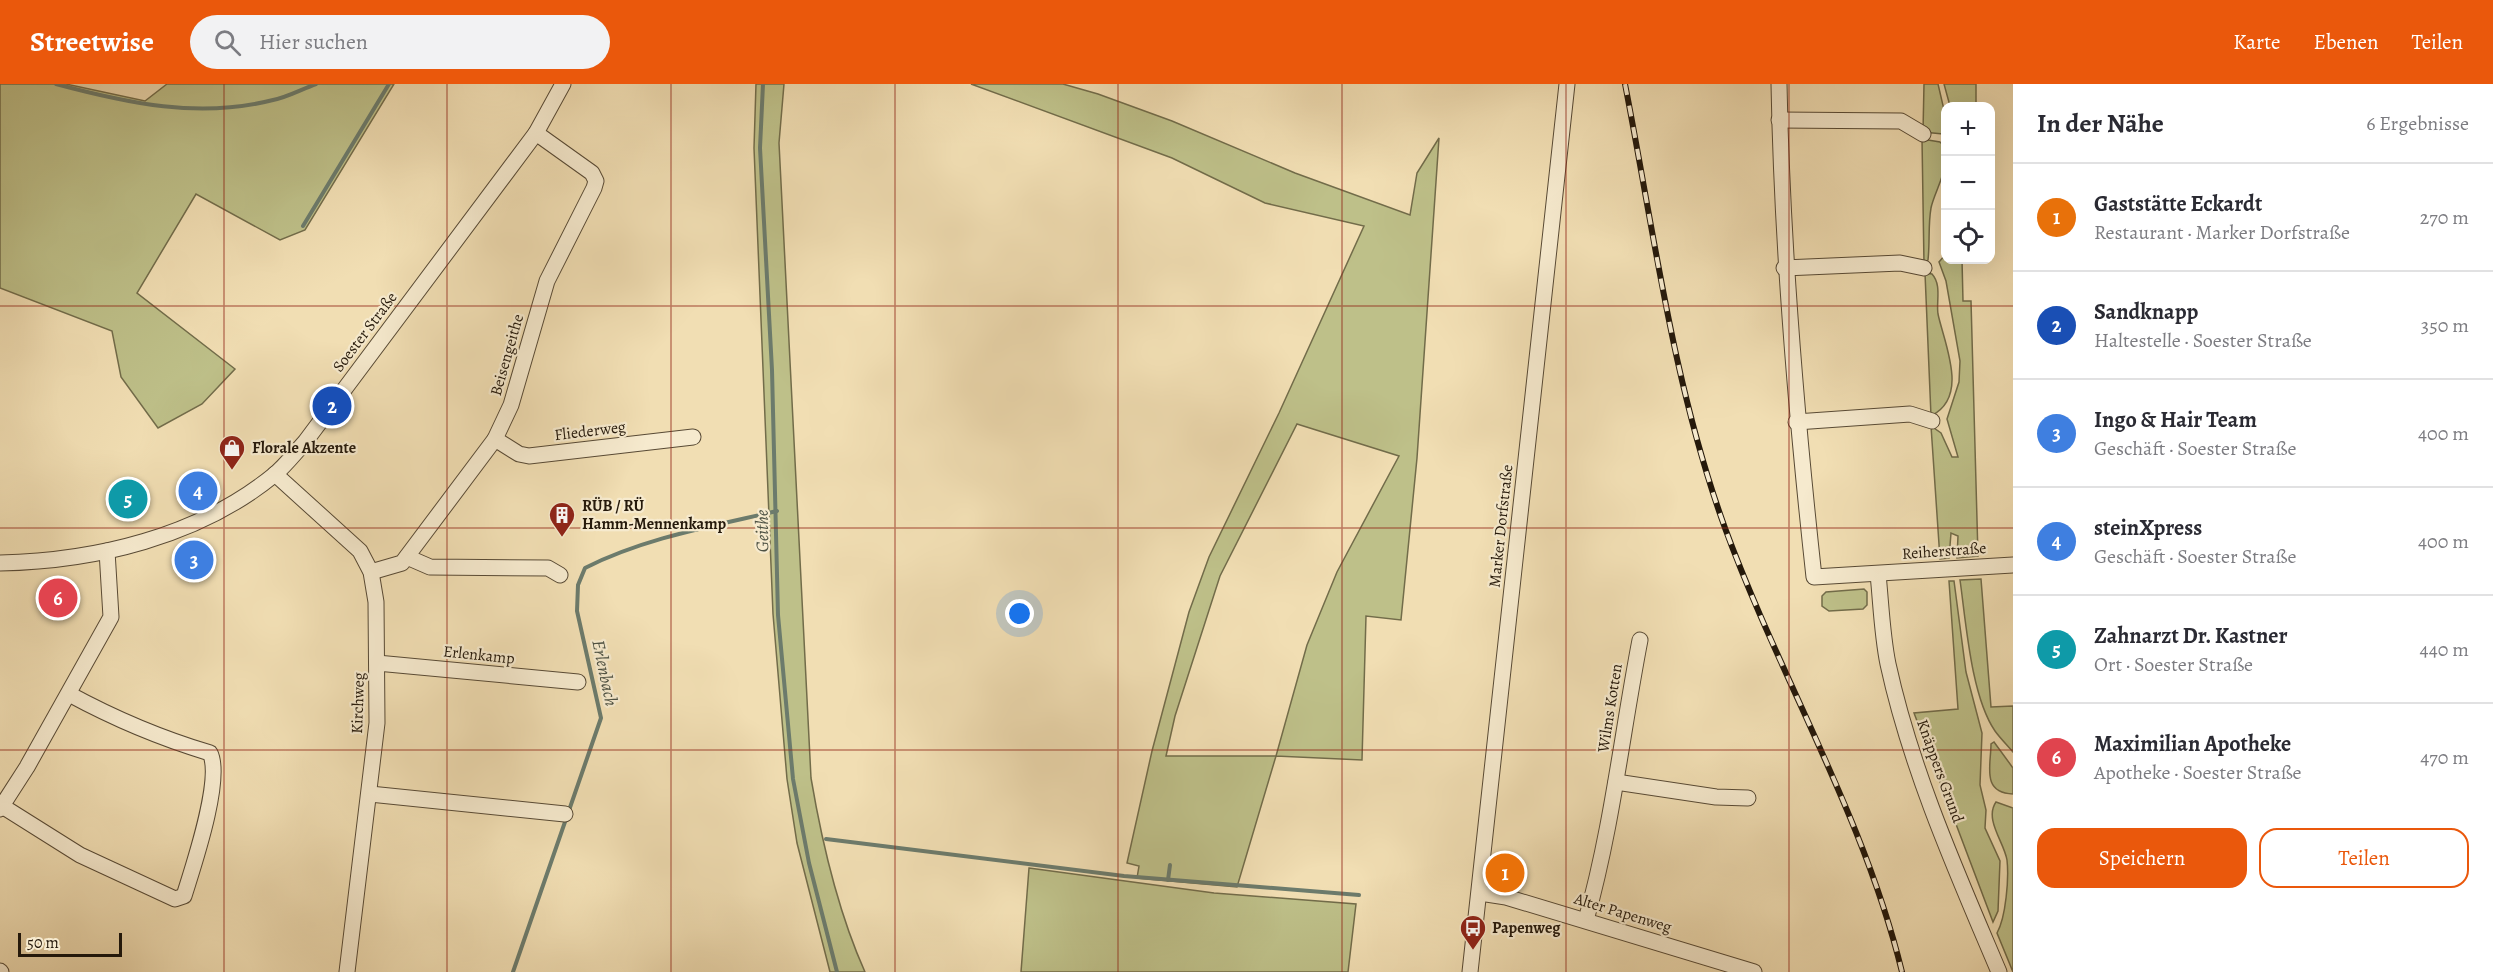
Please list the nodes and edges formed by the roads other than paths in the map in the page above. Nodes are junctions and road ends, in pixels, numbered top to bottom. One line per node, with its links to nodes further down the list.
1 (563, 84): 5 (street, Soester Straße)
2 (1567, 84): 30 (street, Marker Dorfstraße)
3 (1779, 84): 4 (street)
4 (1779, 120): 6 (street); 7 (street)
5 (536, 133): 12 (street, Beisengeithe); 13 (street, Soester Straße)
6 (1923, 134)
7 (1784, 268): 8 (street); 9 (street)
8 (1924, 268)
9 (1796, 422): 10 (street); 19 (street, Reiherstraße)
10 (1932, 422)
11 (693, 437): 12 (street, Fliederweg)
12 (495, 439): 15 (street, Beisengeithe)
13 (275, 474): 14 (street, Soester Straße); 18 (street, Kirchweg)
14 (107, 551): 16 (street, Soester Straße); 24 (street)
15 (407, 557): 18 (street, Beisengeithe); 20 (street)
16 (0, 563)
17 (2013, 565): 19 (street, Reiherstraße)
18 (371, 572): 22 (street, Kirchweg)
19 (1878, 574): 36 (street, Knäppers Grund)
20 (560, 575)
21 (1640, 640): 25 (street, Wilms Kotten)
22 (377, 663): 23 (street, Erlenkamp); 26 (street, Kirchweg)
23 (578, 682)
24 (69, 694): 28 (street); 28 (street)
25 (1616, 782): 27 (street); 31 (street, Wilms Kotten)
26 (370, 794): 29 (street); 33 (street, Kirchweg)
27 (1748, 798)
28 (1, 808)
29 (565, 814)
30 (1480, 893): 31 (street, Alter Papenweg); 34 (street, Marker Dorfstraße)
31 (1586, 920): 32 (street, Alter Papenweg)
32 (1707, 965): 35 (street, Alter Papenweg)
33 (348, 972)
34 (1470, 972)
35 (1754, 972)
36 (1999, 972)

